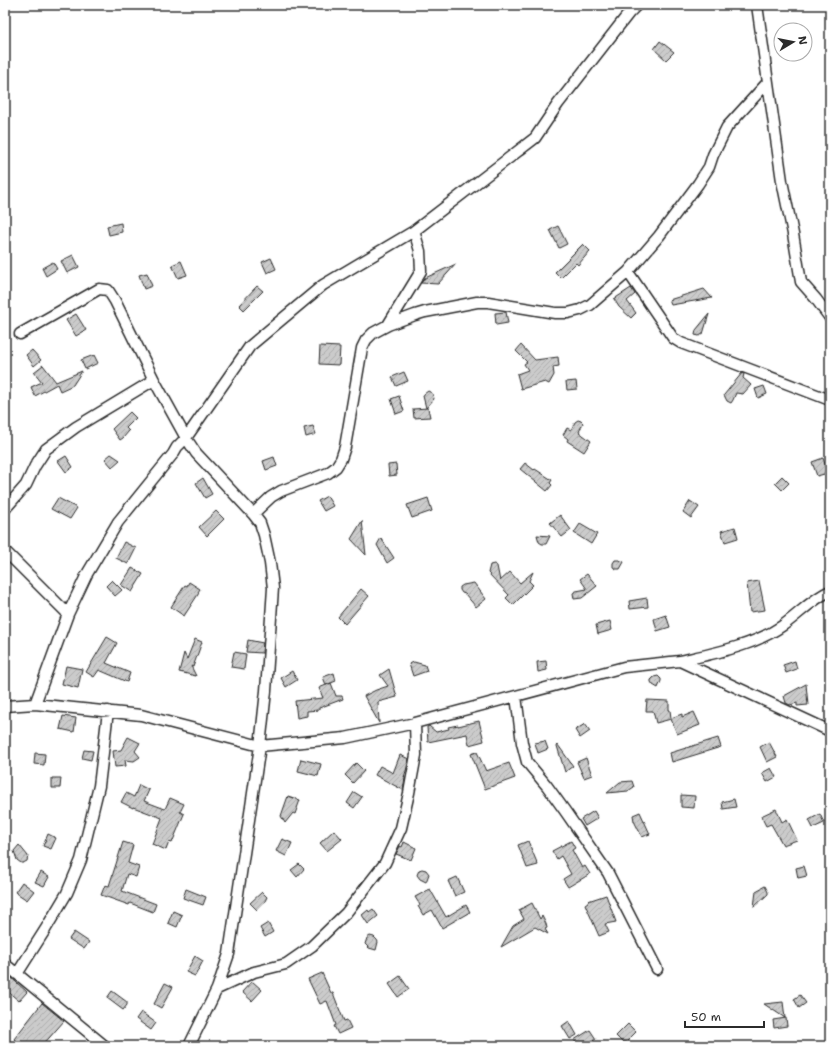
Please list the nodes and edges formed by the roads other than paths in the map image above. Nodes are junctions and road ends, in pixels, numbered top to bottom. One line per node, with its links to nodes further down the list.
1 (637, 5): 4 (street)
2 (757, 5): 3 (street)
3 (768, 82): 5 (street); 6 (street)
4 (414, 231): 7 (street); 11 (street)
5 (628, 272): 7 (street); 10 (street)
6 (830, 318)
7 (388, 325): 13 (street)
8 (20, 334): 9 (street)
9 (154, 380): 11 (street); 12 (street)
10 (830, 400)
11 (186, 438): 13 (street); 16 (street)
12 (5, 509)
13 (253, 514): 24 (street)
14 (5, 551): 16 (street)
15 (830, 592): 17 (street)
16 (68, 614): 19 (street)
17 (680, 661): 18 (street); 23 (street)
18 (516, 696): 22 (street); 26 (street)
19 (35, 704): 20 (street); 21 (street)
20 (5, 706)
21 (108, 711): 24 (street); 27 (street)
22 (415, 724): 24 (street); 28 (street)
23 (830, 731)
24 (260, 746): 28 (street)
25 (5, 964): 27 (street)
26 (657, 969)
27 (17, 974): 29 (street)
28 (217, 989): 30 (street)
29 (105, 1046)
30 (189, 1046)

